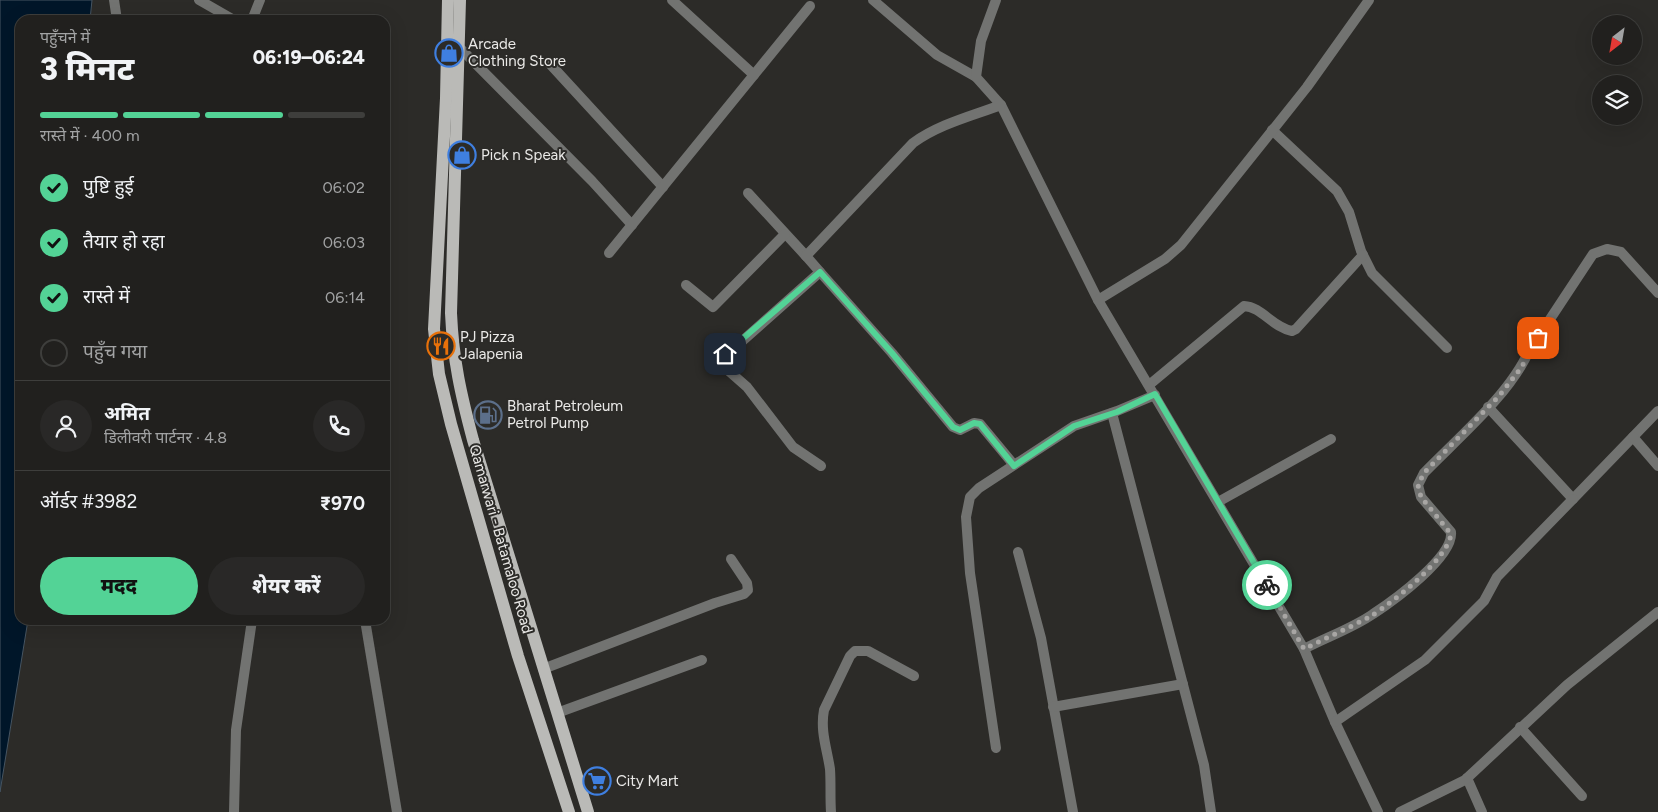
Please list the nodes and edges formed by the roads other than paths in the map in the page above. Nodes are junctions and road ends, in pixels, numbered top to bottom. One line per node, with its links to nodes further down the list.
1 (114, 0): 11 (street)
2 (199, 0): 12 (street)
3 (260, 0): 13 (street)
4 (448, 0): 62 (main road, Qamarwari - Batamaloo Road)
5 (460, 0): 14 (main road, Qamarwari - Batamaloo Road)
6 (672, 0): 16 (street)
7 (873, 0): 17 (street)
8 (996, 0): 17 (street)
9 (1369, 0): 19 (street)
10 (810, 6): 16 (street)
11 (116, 15)
12 (225, 15)
13 (254, 15)
14 (459, 47): 22 (street); 50 (main road, Qamarwari - Batamaloo Road)
15 (552, 66): 20 (street)
16 (754, 75): 20 (street)
17 (976, 77): 18 (street)
18 (1002, 105): 26 (street); 30 (street)
19 (1272, 130): 25 (street); 30 (street)
20 (663, 187): 22 (street)
21 (748, 193): 23 (street)
22 (632, 225): 24 (street)
23 (786, 234): 26 (street); 28 (street)
24 (609, 253)
25 (1363, 255): 31 (street); 32 (street)
26 (806, 256): 27 (street)
27 (820, 272): 38 (street); 39 (street)
28 (686, 284)
29 (1658, 293): 33 (street)
30 (1098, 300): 32 (street)
31 (1447, 348)
32 (1152, 390): 35 (street); 42 (street)
33 (1488, 407): 41 (street); 48 (street)
34 (1658, 411): 36 (street)
35 (1112, 413): 39 (street); 52 (street)
36 (1633, 438): 40 (street); 41 (street)
37 (1331, 439): 42 (street)
38 (821, 466)
39 (1014, 466): 57 (street)
40 (1658, 466)
41 (1573, 499): 55 (street)
42 (1218, 502): 48 (street)
43 (1018, 552): 53 (street)
44 (732, 559): 50 (street)
45 (1656, 618): 56 (street)
46 (251, 625): 60 (street)
47 (365, 625): 61 (street)
48 (1304, 649): 55 (street)
49 (702, 660): 54 (street)
50 (543, 669): 54 (main road, Qamarwari - Batamaloo Road)
51 (914, 676): 64 (street)
52 (1183, 684): 53 (street); 66 (street)
53 (1053, 707): 65 (street)
54 (557, 713): 63 (main road, Qamarwari - Batamaloo Road)
55 (1335, 722): 67 (street)
56 (1520, 727): 58 (street); 59 (street)
57 (996, 748)
58 (1467, 778): 68 (street); 69 (street)
59 (1582, 796)
60 (234, 812)
61 (397, 812)
62 (569, 812)
63 (588, 812)
64 (831, 812)
65 (1073, 812)
66 (1211, 812)
67 (1378, 812)
68 (1400, 812)
69 (1482, 812)

